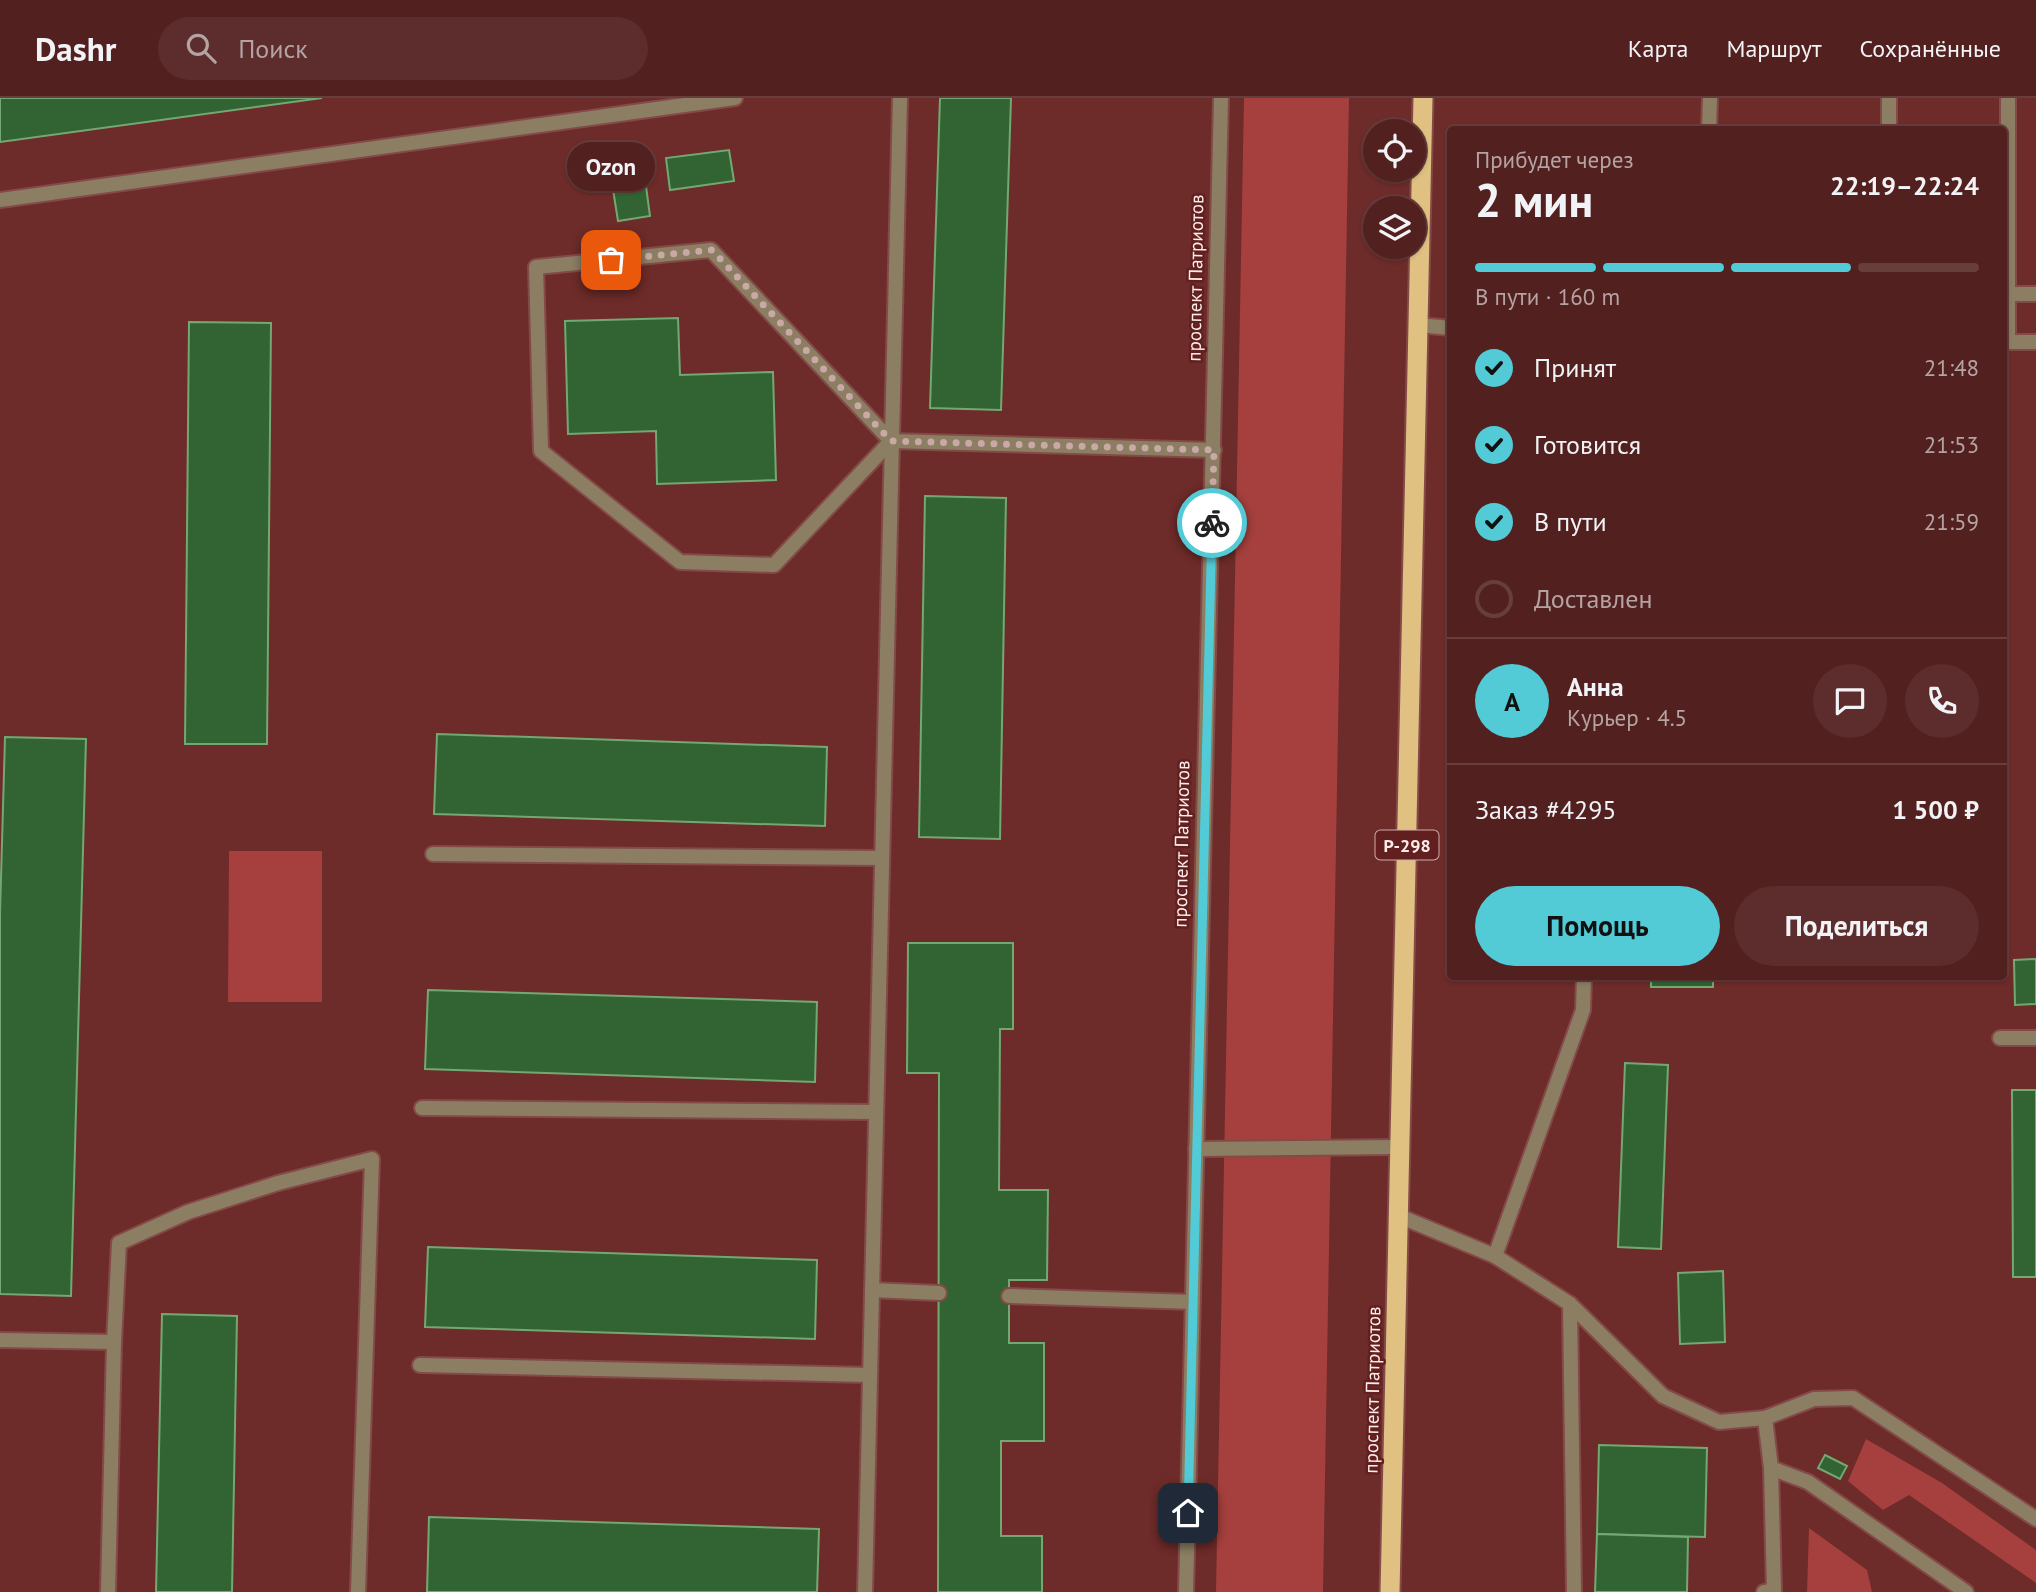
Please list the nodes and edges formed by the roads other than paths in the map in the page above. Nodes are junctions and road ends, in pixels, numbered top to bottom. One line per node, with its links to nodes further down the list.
1 (735, 98): 10 (street)
2 (900, 98): 18 (street)
3 (1221, 98): 19 (street, проспект Патриотов)
4 (1423, 98): 14 (highway, проспект Патриотов / Р-298)
5 (1710, 98): 8 (street)
6 (1889, 98): 9 (street)
7 (2008, 98): 11 (street)
8 (1709, 126)
9 (1889, 126)
10 (0, 200)
11 (2008, 294): 12 (street); 13 (street)
12 (2036, 294)
13 (2007, 318)
14 (1418, 325): 15 (street); 27 (highway, проспект Патриотов / Р-298)
15 (1447, 328)
16 (2007, 342): 17 (street)
17 (2036, 342)
18 (891, 441): 18 (street); 19 (street); 21 (street)
19 (1214, 450): 28 (street, проспект Патриотов)
20 (433, 854): 21 (street)
21 (882, 858): 26 (street)
22 (1584, 980): 30 (street)
23 (2000, 1038): 24 (street)
24 (2036, 1038)
25 (422, 1108): 26 (street)
26 (876, 1112): 31 (street)
27 (1400, 1147): 28 (street); 29 (highway, проспект Патриотов / Р-298)
28 (1196, 1149): 34 (street, проспект Патриотов)
29 (1399, 1216): 30 (street); 47 (highway, проспект Патриотов / Р-298)
30 (1495, 1256): 35 (street)
31 (872, 1290): 32 (street); 39 (street)
32 (939, 1293)
33 (1009, 1296): 34 (street)
34 (1193, 1302): 46 (street, проспект Патриотов)
35 (1570, 1304): 40 (street); 48 (street)
36 (0, 1340): 37 (street)
37 (114, 1342): 43 (street); 44 (street)
38 (420, 1365): 39 (street)
39 (870, 1375): 45 (street)
40 (1765, 1418): 41 (street); 42 (street)
41 (1771, 1468): 49 (street); 50 (street)
42 (2036, 1518)
43 (108, 1592)
44 (358, 1592)
45 (865, 1592)
46 (1186, 1592)
47 (1390, 1592)
48 (1574, 1592)
49 (1764, 1592)
50 (1966, 1592)

